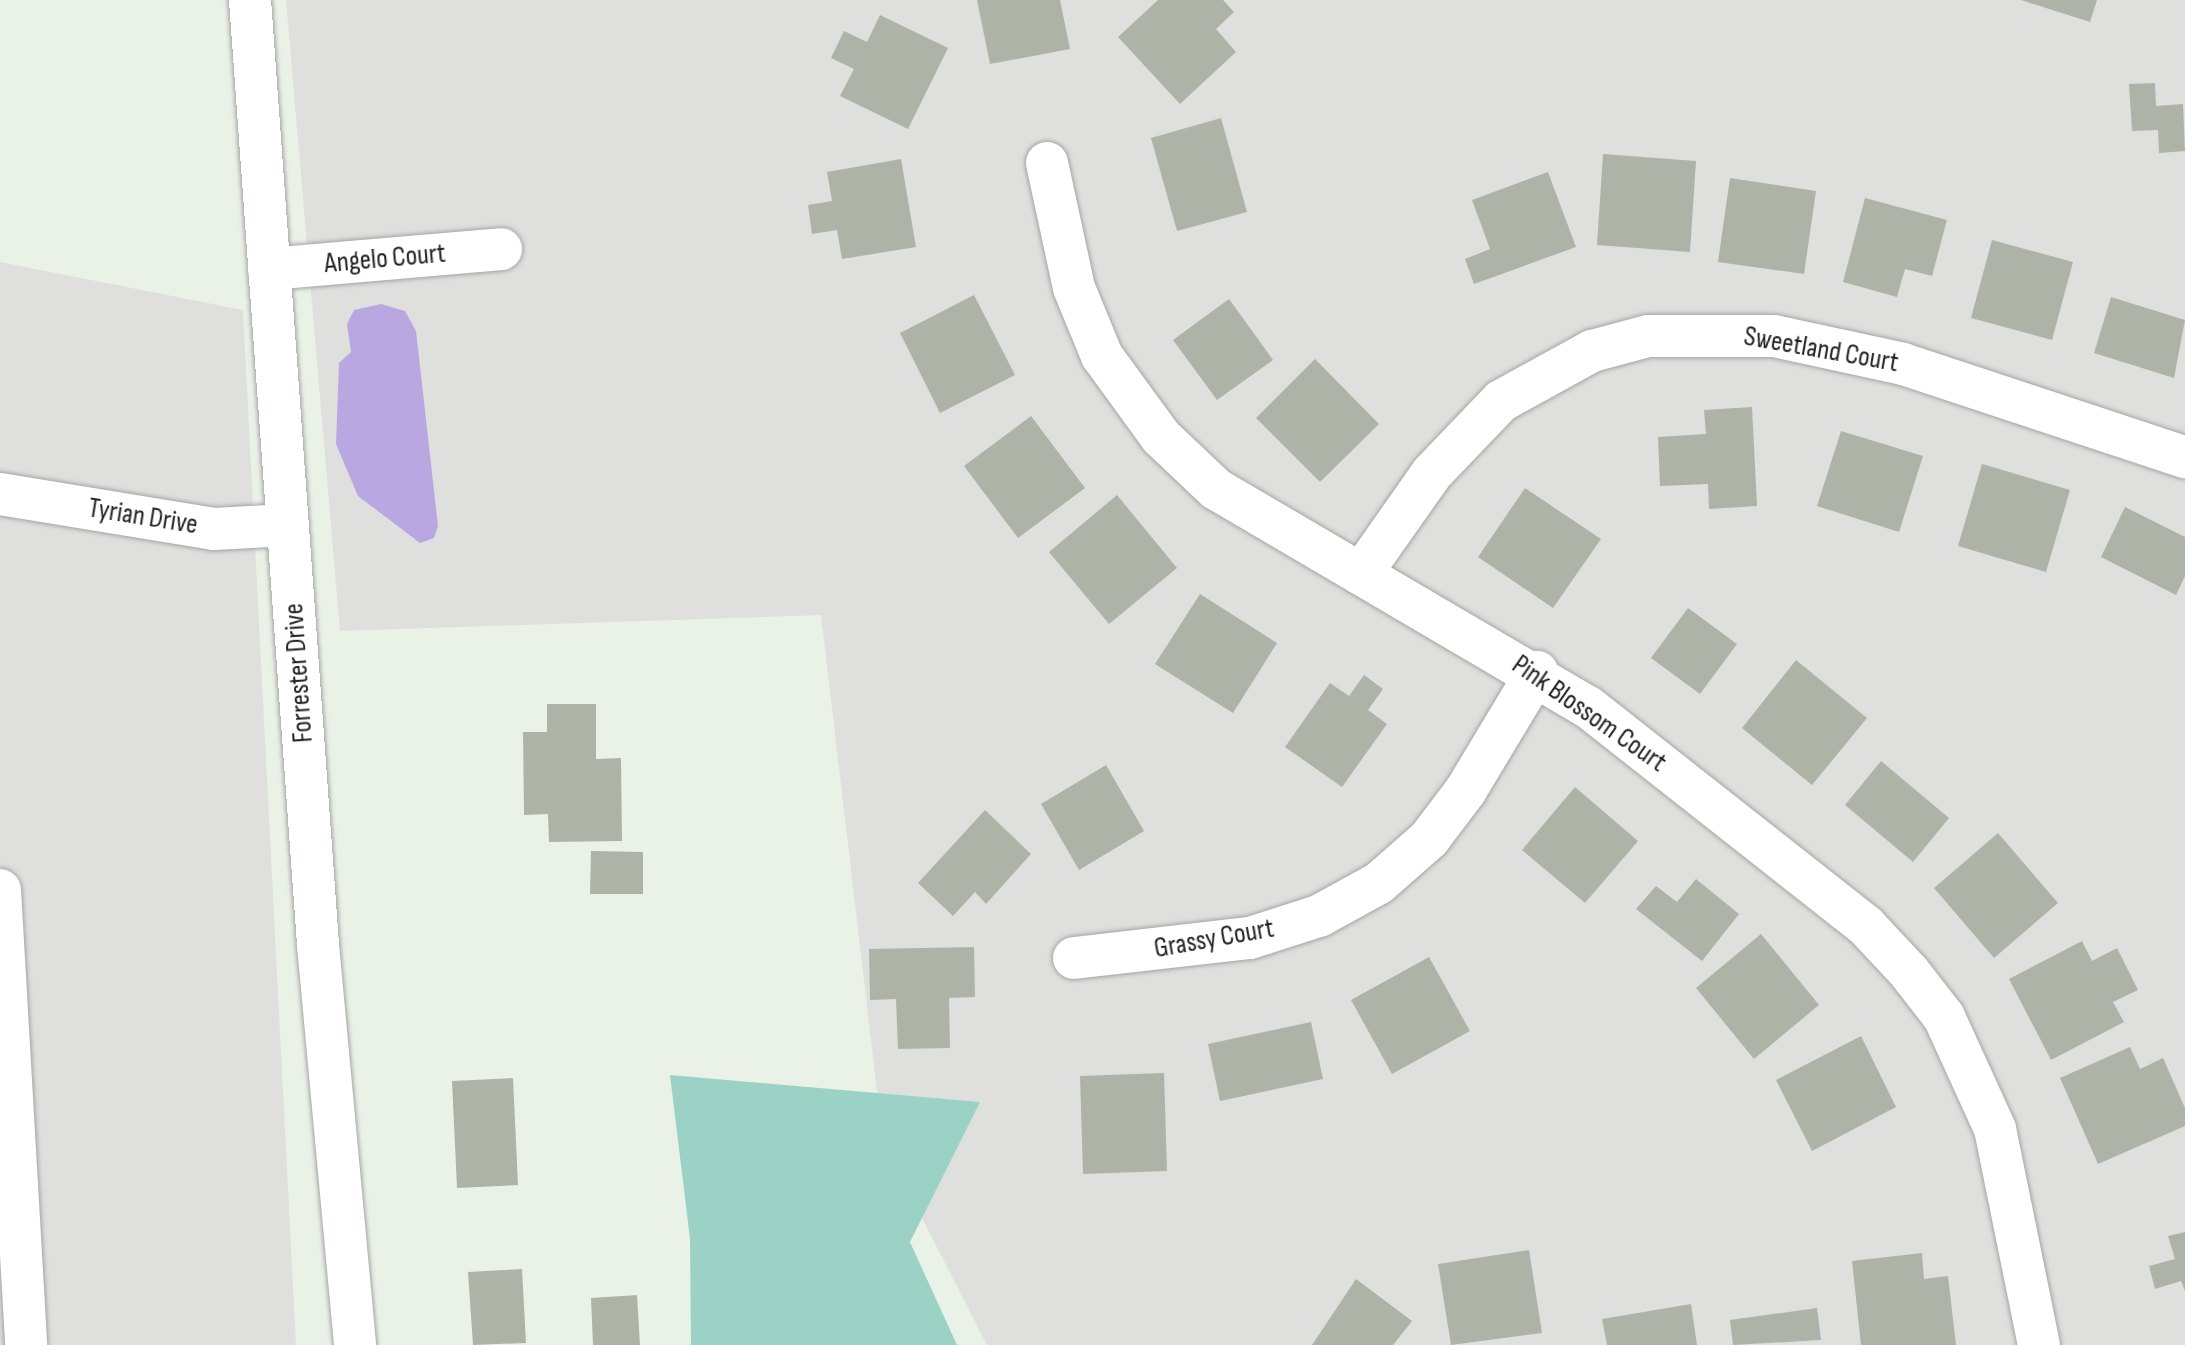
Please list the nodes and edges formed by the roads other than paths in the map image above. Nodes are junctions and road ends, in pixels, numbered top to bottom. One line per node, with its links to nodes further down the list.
1 (250, 0): 4 (street, Forrester Drive)
2 (1047, 163): 8 (street, Pink Blossom Court)
3 (502, 250): 4 (street, Angelo Court)
4 (268, 269): 7 (street, Forrester Drive)
5 (2185, 456): 8 (street, Sweetland Court)
6 (0, 494): 7 (street, Tyrian Drive)
7 (287, 526): 13 (street, Forrester Drive)
8 (1362, 574): 9 (street, Pink Blossom Court)
9 (1537, 672): 11 (street, Grassy Court); 14 (street, Pink Blossom Court)
10 (0, 890): 12 (street)
11 (1074, 958)
12 (26, 1345)
13 (355, 1345)
14 (2040, 1345)

